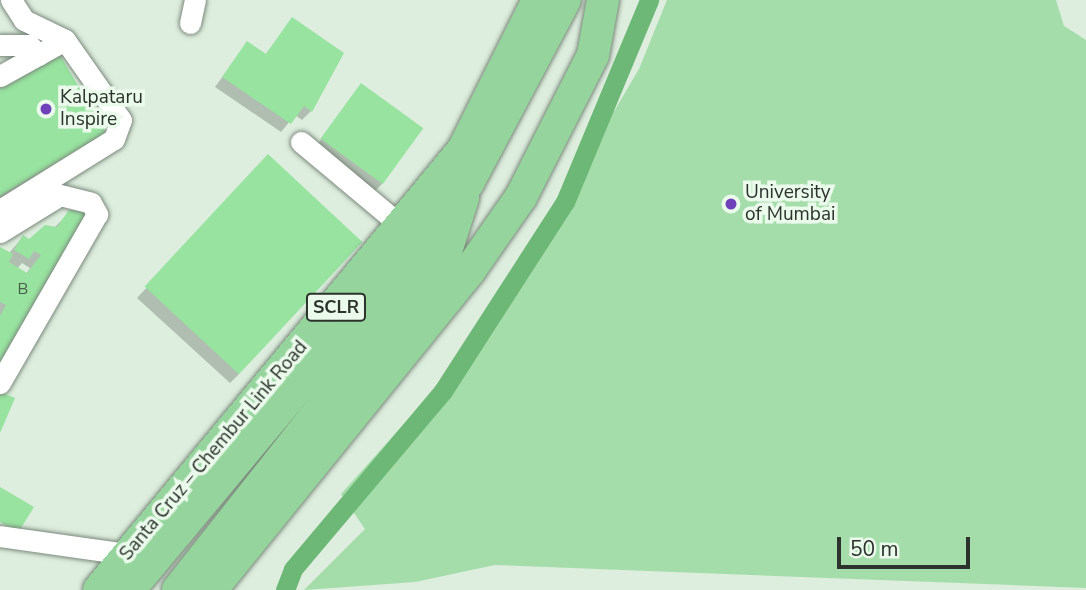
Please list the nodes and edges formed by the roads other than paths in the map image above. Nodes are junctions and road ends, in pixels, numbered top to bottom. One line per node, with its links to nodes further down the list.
1 (195, 0): 6 (street)
2 (538, 0): 14 (highway, Santa Cruz – Chembur Link Road / SCLR)
3 (565, 0): 12 (highway)
4 (603, 0): 22 (highway)
5 (13, 6): 7 (street)
6 (190, 23)
7 (65, 40): 9 (street); 13 (street)
8 (0, 45): 9 (street)
9 (38, 55): 10 (street)
10 (0, 76)
11 (301, 142): 14 (street)
12 (468, 183): 20 (highway); 21 (highway)
13 (0, 210)
14 (404, 228): 18 (highway, Santa Cruz – Chembur Link Road / SCLR)
15 (0, 232): 16 (street)
16 (0, 383)
17 (0, 536): 18 (street)
18 (127, 554): 19 (highway, Santa Cruz – Chembur Link Road / SCLR)
19 (99, 590)
20 (129, 590)
21 (178, 590)
22 (211, 590)

